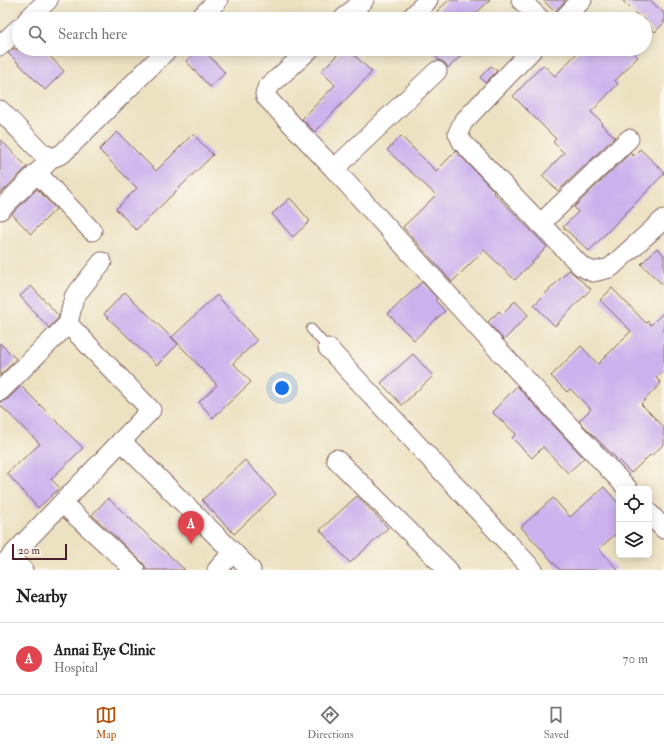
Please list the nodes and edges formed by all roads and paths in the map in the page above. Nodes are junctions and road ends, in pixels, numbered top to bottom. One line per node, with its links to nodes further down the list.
1 (48, 0): 7 (street)
2 (218, 0): 8 (street)
3 (364, 0): 9 (street)
4 (428, 0): 10 (street)
5 (521, 0): 11 (street)
6 (582, 0): 12 (street)
7 (35, 12)
8 (206, 12)
9 (351, 12)
10 (417, 12)
11 (533, 12)
12 (570, 12)
13 (12, 35): 14 (street)
14 (0, 46)
15 (161, 56): 21 (street)
16 (302, 56): 22 (street)
17 (526, 56): 26 (street)
18 (437, 71): 22 (street)
19 (0, 110): 21 (street)
20 (629, 139): 26 (street)
21 (52, 158): 23 (street)
22 (334, 169): 35 (street)
23 (37, 173): 24 (street); 27 (street)
24 (0, 210)
25 (664, 219): 26 (street)
26 (540, 224)
27 (92, 231)
28 (102, 262): 29 (street)
29 (68, 324): 32 (street); 33 (street)
30 (311, 329): 31 (lane)
31 (328, 348): 45 (street)
32 (0, 391)
33 (121, 441): 36 (street); 39 (street)
34 (336, 459): 44 (street)
35 (625, 486)
36 (62, 503): 40 (street); 41 (street)
37 (652, 516): 38 (street)
38 (664, 529)
39 (233, 552): 42 (street); 43 (street)
40 (11, 566)
41 (135, 570)
42 (217, 570)
43 (251, 570)
44 (448, 570)
45 (532, 570)

